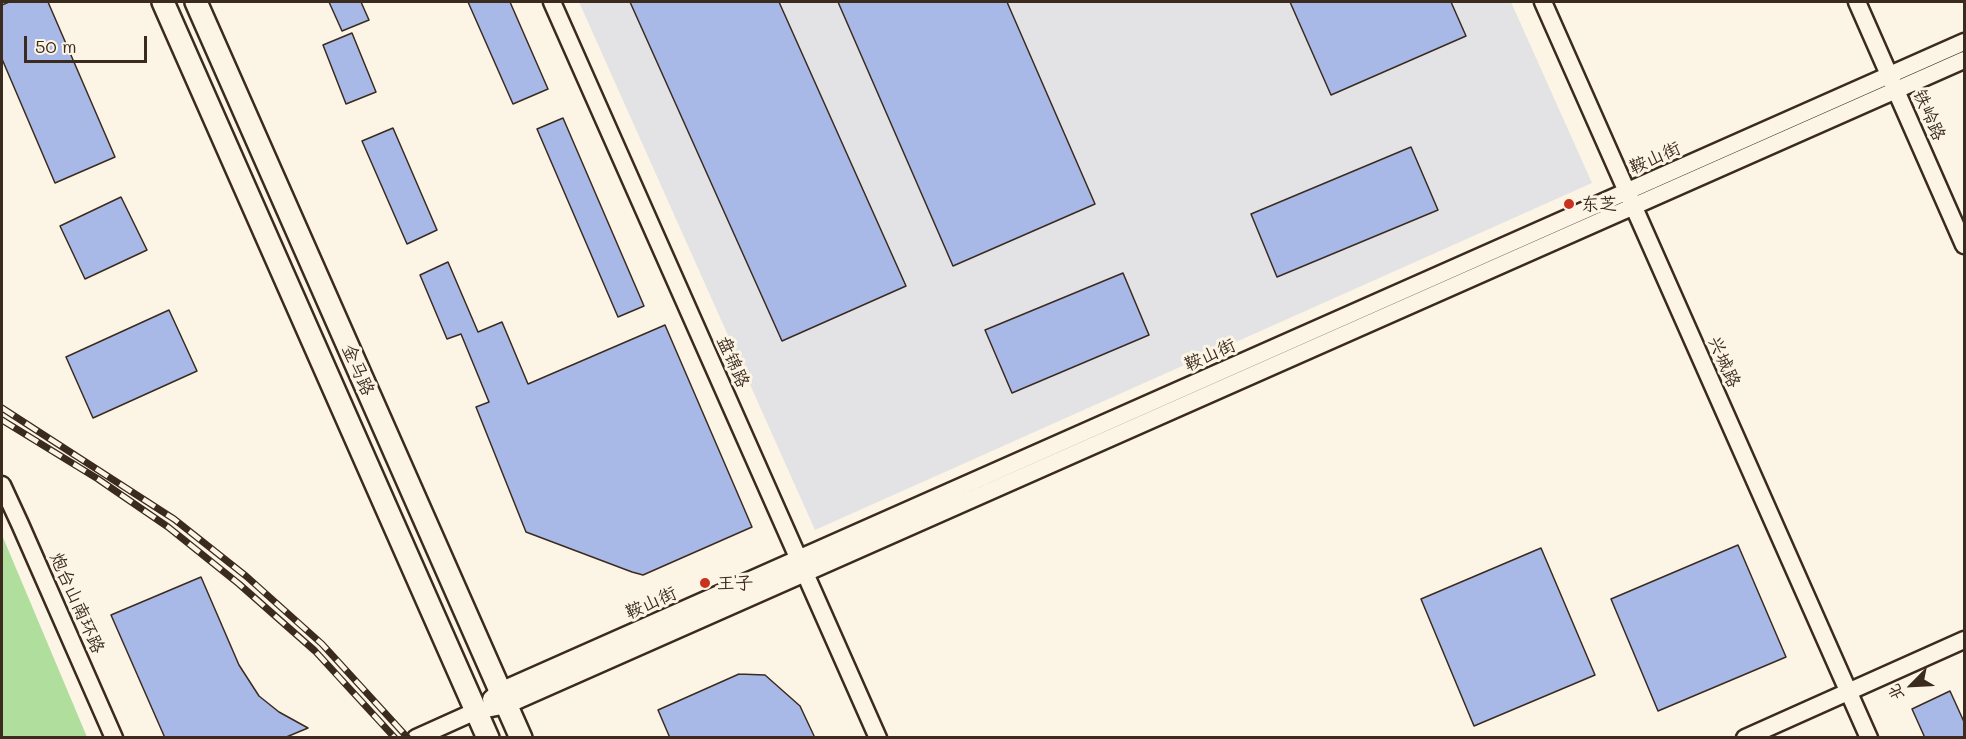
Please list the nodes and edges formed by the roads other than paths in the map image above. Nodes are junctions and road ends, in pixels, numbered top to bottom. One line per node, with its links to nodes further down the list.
1 (163, 2): 16 (main road, 金马路)
2 (196, 2): 15 (main road, 金马路)
3 (552, 2): 12 (street, 盘锦路)
4 (1544, 2): 9 (street, 兴城路)
5 (1857, 2): 8 (street, 铁岭路)
6 (1965, 42): 8 (street, 鞍山街)
7 (1965, 60): 8 (street, 鞍山街)
8 (1893, 83): 9 (street, 鞍山街); 10 (street, 铁岭路)
9 (1631, 199): 12 (street, 鞍山街); 14 (street, 兴城路)
10 (1965, 244)
11 (2, 486): 17 (street, 炮台山南环路)
12 (802, 566): 15 (street, 鞍山街); 21 (street, 盘锦路)
13 (1965, 640): 14 (street)
14 (1848, 692): 22 (street); 23 (street, 兴城路)
15 (504, 698): 16 (street, 鞍山街); 20 (main road, 金马路)
16 (476, 711): 18 (street, 鞍山街); 19 (main road, 金马路)
17 (114, 738)
18 (416, 738)
19 (488, 738)
20 (521, 738)
21 (878, 738)
22 (1745, 738)
23 (1869, 738)

